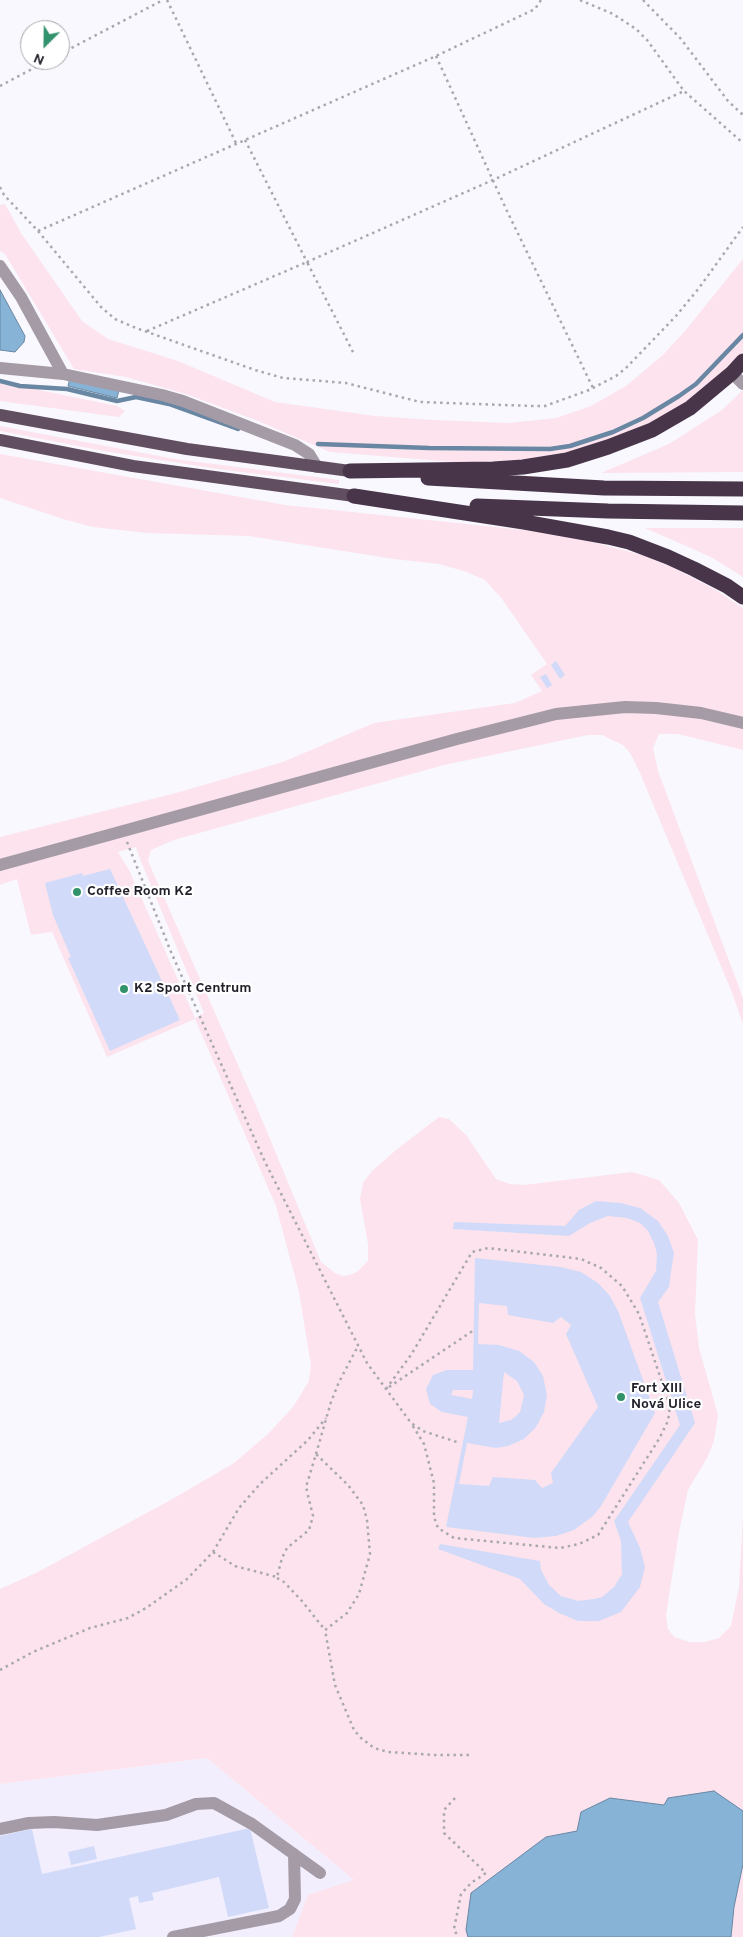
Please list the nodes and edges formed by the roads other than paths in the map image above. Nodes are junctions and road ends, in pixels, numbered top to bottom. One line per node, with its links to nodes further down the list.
1 (0, 266): 4 (street)
2 (743, 361): 5 (highway)
3 (0, 368): 4 (street)
4 (63, 374): 9 (street)
5 (732, 374): 6 (street); 10 (highway)
6 (743, 384)
7 (0, 415): 9 (main road)
8 (0, 440): 12 (main road)
9 (317, 467): 10 (main road)
10 (350, 471): 11 (highway)
11 (743, 489)
12 (354, 496): 13 (highway); 14 (highway)
13 (743, 513)
14 (743, 597)
15 (743, 723): 16 (street)
16 (0, 865)
17 (0, 1829): 18 (street)
18 (294, 1854): 19 (street); 20 (street)
19 (320, 1873)
20 (173, 1937)

